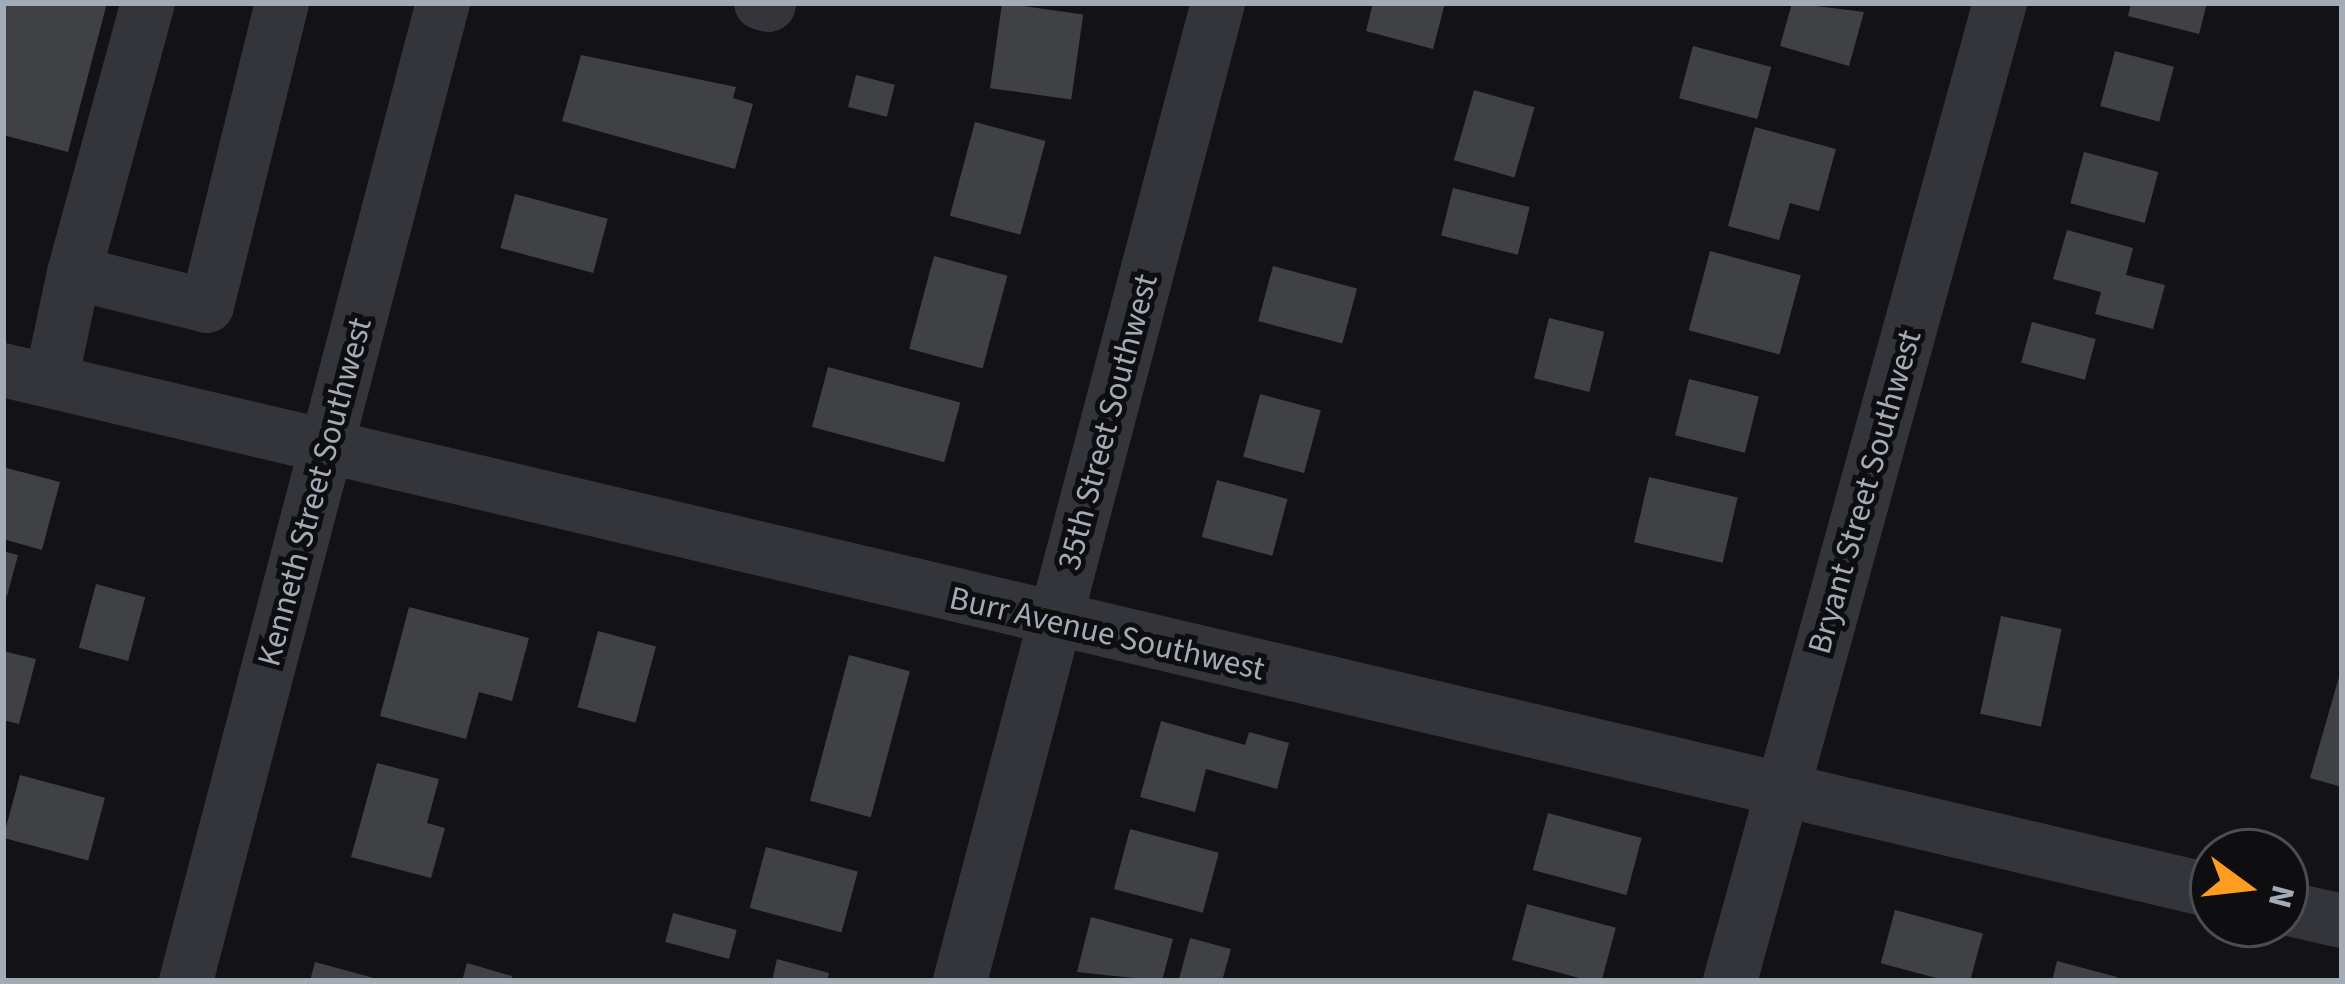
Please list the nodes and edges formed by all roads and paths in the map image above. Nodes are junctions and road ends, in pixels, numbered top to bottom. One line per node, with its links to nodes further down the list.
1 (148, 3): 6 (street)
2 (282, 3): 6 (street)
3 (443, 3): 8 (street, Kenneth Street Southwest)
4 (1218, 3): 9 (street, 35th Street Southwest)
5 (2000, 3): 10 (street, Bryant Street Southwest)
6 (74, 274): 7 (street)
7 (27, 375): 8 (street, Burr Avenue Southwest)
8 (328, 447): 9 (street, Burr Avenue Southwest); 14 (street, Kenneth Street Southwest)
9 (1055, 623): 10 (street, Burr Avenue Southwest); 15 (street, 35th Street Southwest)
10 (1781, 791): 11 (street, Burr Avenue Southwest); 16 (street, Bryant Street Southwest)
11 (2189, 885)
12 (2309, 913): 13 (street)
13 (2342, 921)
14 (186, 981)
15 (960, 981)
16 (1730, 981)

